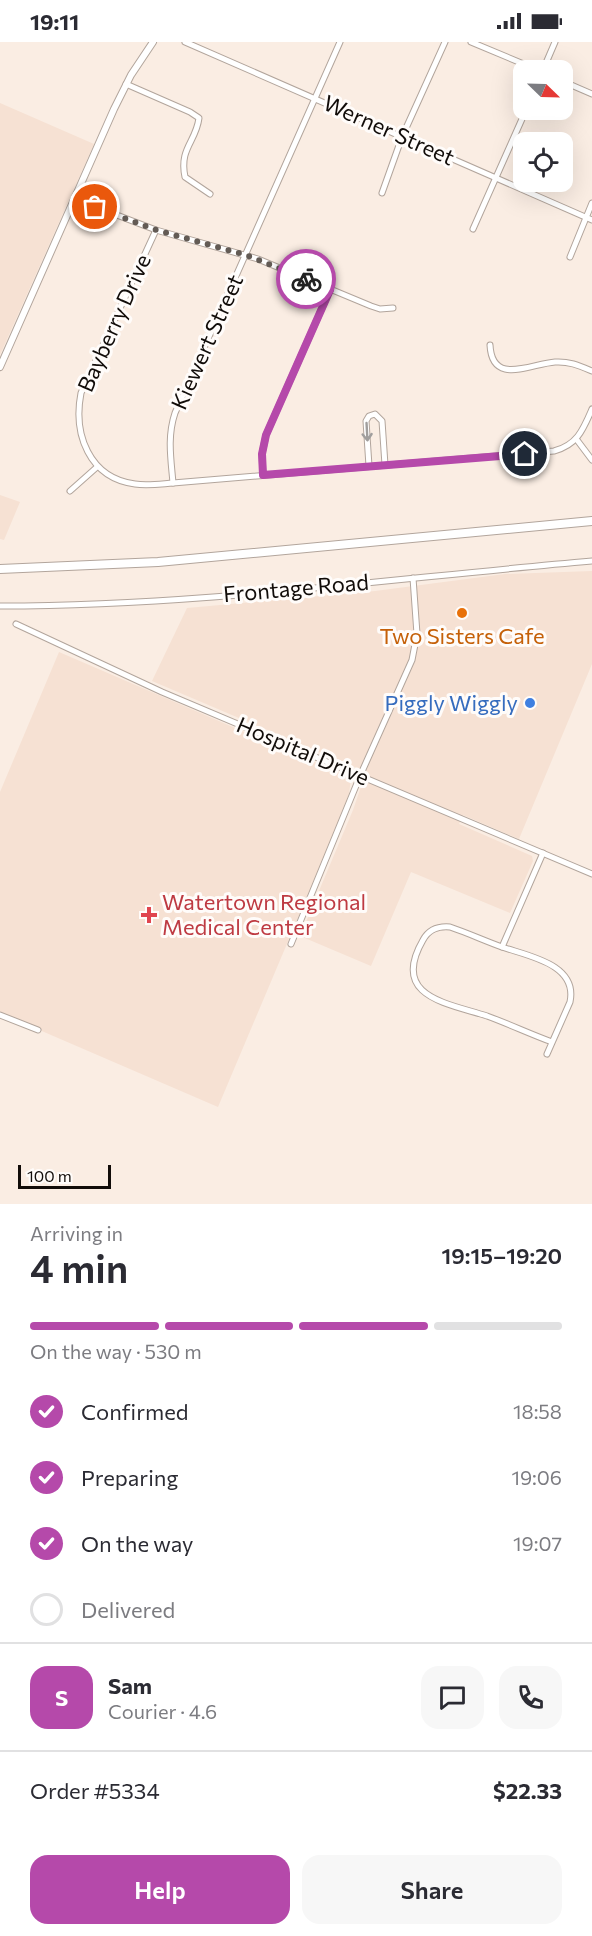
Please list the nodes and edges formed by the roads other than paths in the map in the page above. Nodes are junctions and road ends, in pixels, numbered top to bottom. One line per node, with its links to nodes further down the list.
1 (153, 42): 9 (street)
2 (185, 42): 12 (street, Werner Street)
3 (340, 42): 12 (street, Kiewert Street)
4 (445, 42): 14 (street)
5 (471, 42): 7 (street)
6 (555, 42): 8 (street)
7 (515, 60)
8 (545, 60)
9 (126, 84): 17 (street); 18 (street)
10 (573, 86): 11 (street)
11 (592, 94)
12 (316, 98): 14 (street, Werner Street); 23 (street, Kiewert Street)
13 (522, 120): 15 (street)
14 (402, 137): 15 (street, Werner Street); 16 (street)
15 (496, 178): 20 (street, Werner Street); 21 (street)
16 (382, 193)
17 (210, 194)
18 (75, 199): 22 (street); 28 (street)
19 (592, 203): 20 (street)
20 (589, 218): 24 (street)
21 (473, 229)
22 (156, 230): 23 (street); 34 (street, Bayberry Drive)
23 (246, 255): 25 (street); 37 (street, Kiewert Street)
24 (570, 257)
25 (330, 290): 26 (street); 36 (street)
26 (393, 308)
27 (490, 345): 29 (street)
28 (0, 367)
29 (592, 371)
30 (592, 409): 31 (street)
31 (577, 440): 32 (street); 33 (street)
32 (592, 460)
33 (385, 465): 35 (street); 35 (street, one-way to 35)
34 (97, 466): 37 (street); 38 (street)
35 (369, 466): 36 (street)
36 (263, 475): 37 (street)
37 (173, 483)
38 (70, 491)
39 (592, 521): 41 (highway)
40 (592, 561): 42 (street, Frontage Road)
41 (0, 569)
42 (413, 578): 43 (street, Frontage Road); 45 (street)
43 (0, 606)
44 (16, 624): 45 (street, Hospital Drive)
45 (360, 776): 46 (street, Hospital Drive); 48 (street)
46 (543, 853): 47 (street, Hospital Drive); 49 (street)
47 (592, 874)
48 (291, 944)
49 (502, 947): 52 (street); 52 (street)
50 (0, 1015): 51 (street)
51 (38, 1030)
52 (552, 1042): 53 (street)
53 (547, 1054)

